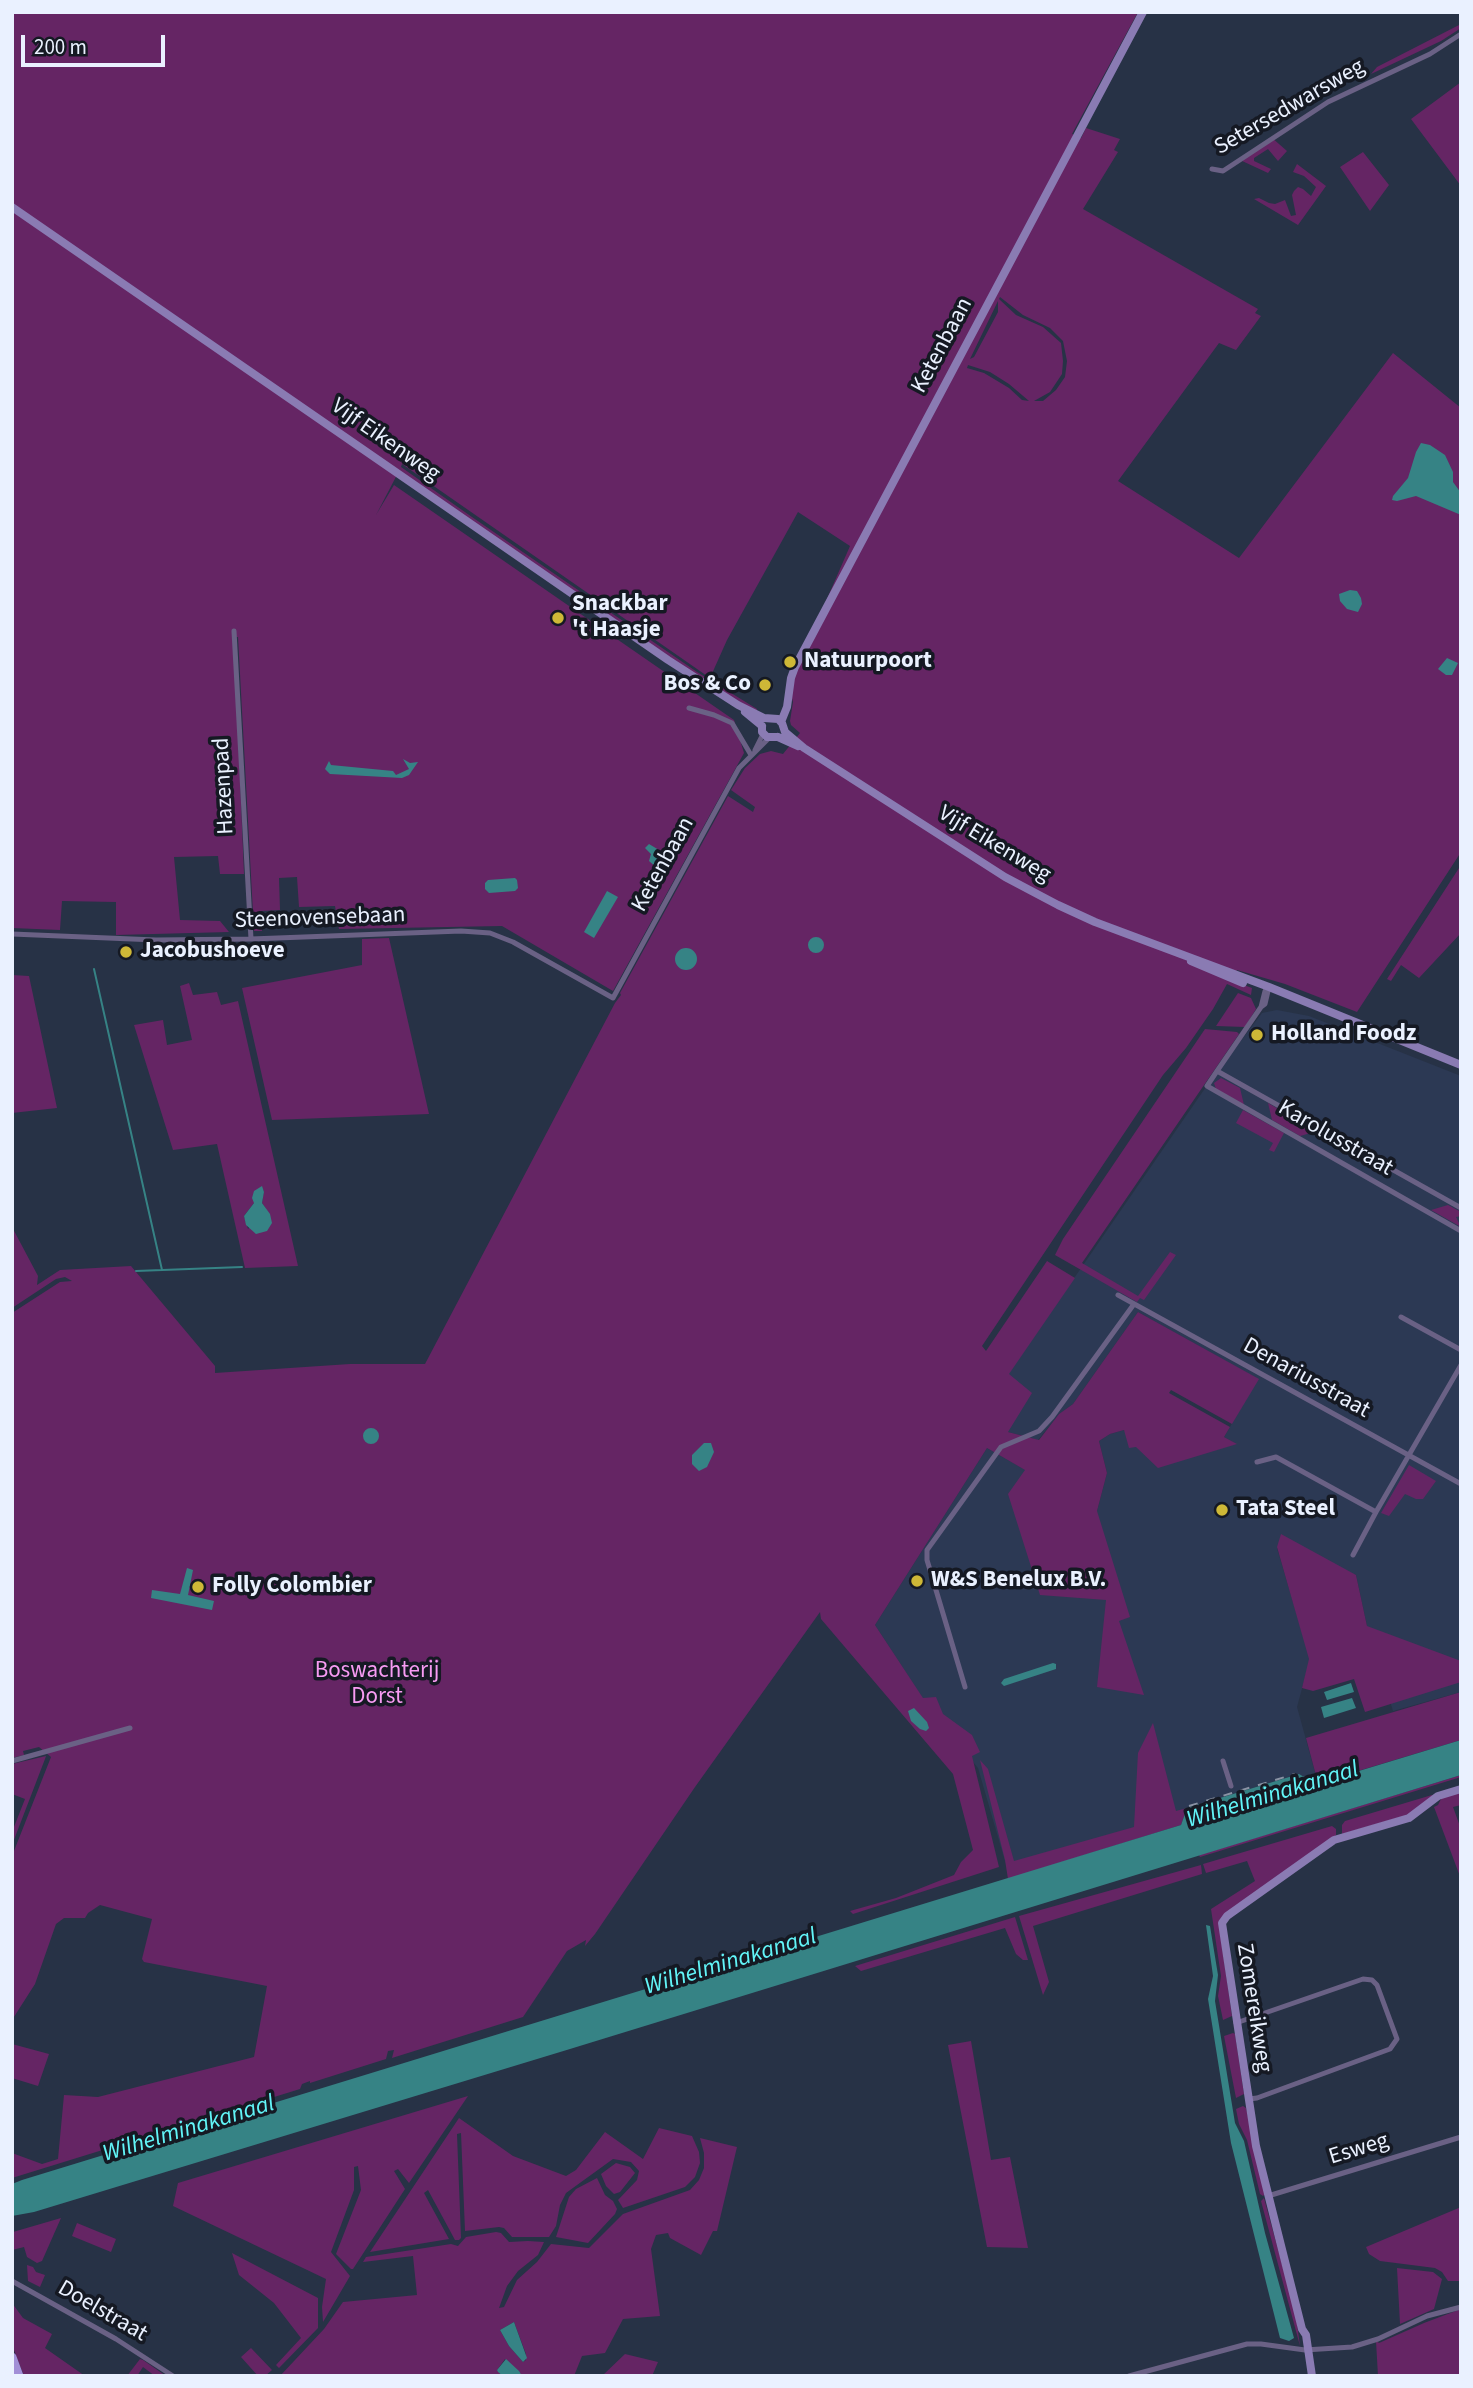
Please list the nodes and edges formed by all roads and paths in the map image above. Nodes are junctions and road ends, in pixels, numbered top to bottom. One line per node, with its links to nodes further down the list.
1 (1143, 12): 7 (main road, Ketenbaan)
2 (1461, 34): 3 (street, Setersedwarsweg)
3 (1212, 169)
4 (12, 207): 7 (main road, Vijf Eikenweg)
5 (234, 631): 10 (street, Hazenpad)
6 (689, 708): 8 (street)
7 (772, 728): 8 (street, Ketenbaan); 11 (main road, Vijf Eikenweg)
8 (752, 754): 12 (street, Ketenbaan)
9 (12, 934): 10 (street, Steenovensebaan)
10 (251, 939): 12 (street, Steenovensebaan)
11 (1267, 990): 13 (main road, Vijf Eikenweg); 14 (street)
12 (613, 998)
13 (1461, 1065)
14 (1217, 1071): 15 (street, Karolusstraat); 16 (street, Karolusstraat)
15 (1461, 1208)
16 (1461, 1231)
17 (1118, 1294): 18 (street, Denariusstraat)
18 (1134, 1304): 22 (street, Denariusstraat); 27 (street)
19 (1401, 1317): 20 (street)
20 (1461, 1350)
21 (1461, 1365): 22 (street)
22 (1409, 1457): 24 (street, Denariusstraat); 25 (street)
23 (1257, 1462): 25 (street)
24 (1461, 1484)
25 (1376, 1512): 26 (street)
26 (1353, 1555)
27 (965, 1687)
28 (130, 1728): 29 (street)
29 (12, 1761)
30 (1223, 1761): 31 (street)
31 (1231, 1786)
32 (1461, 1789): 33 (main road, Zomereikweg)
33 (1236, 2023): 34 (main road, Zomereikweg); 34 (street)
34 (1248, 2099): 36 (main road, Zomereikweg)
35 (1461, 2137): 36 (street, Esweg)
36 (1268, 2196): 39 (main road, Zomereikweg)
37 (12, 2281): 42 (street, Doelstraat)
38 (1461, 2307): 39 (street)
39 (1306, 2350): 43 (street); 44 (main road, Zomereikweg)
40 (12, 2357): 41 (main road)
41 (19, 2376)
42 (173, 2376)
43 (1129, 2376)
44 (1311, 2376)

